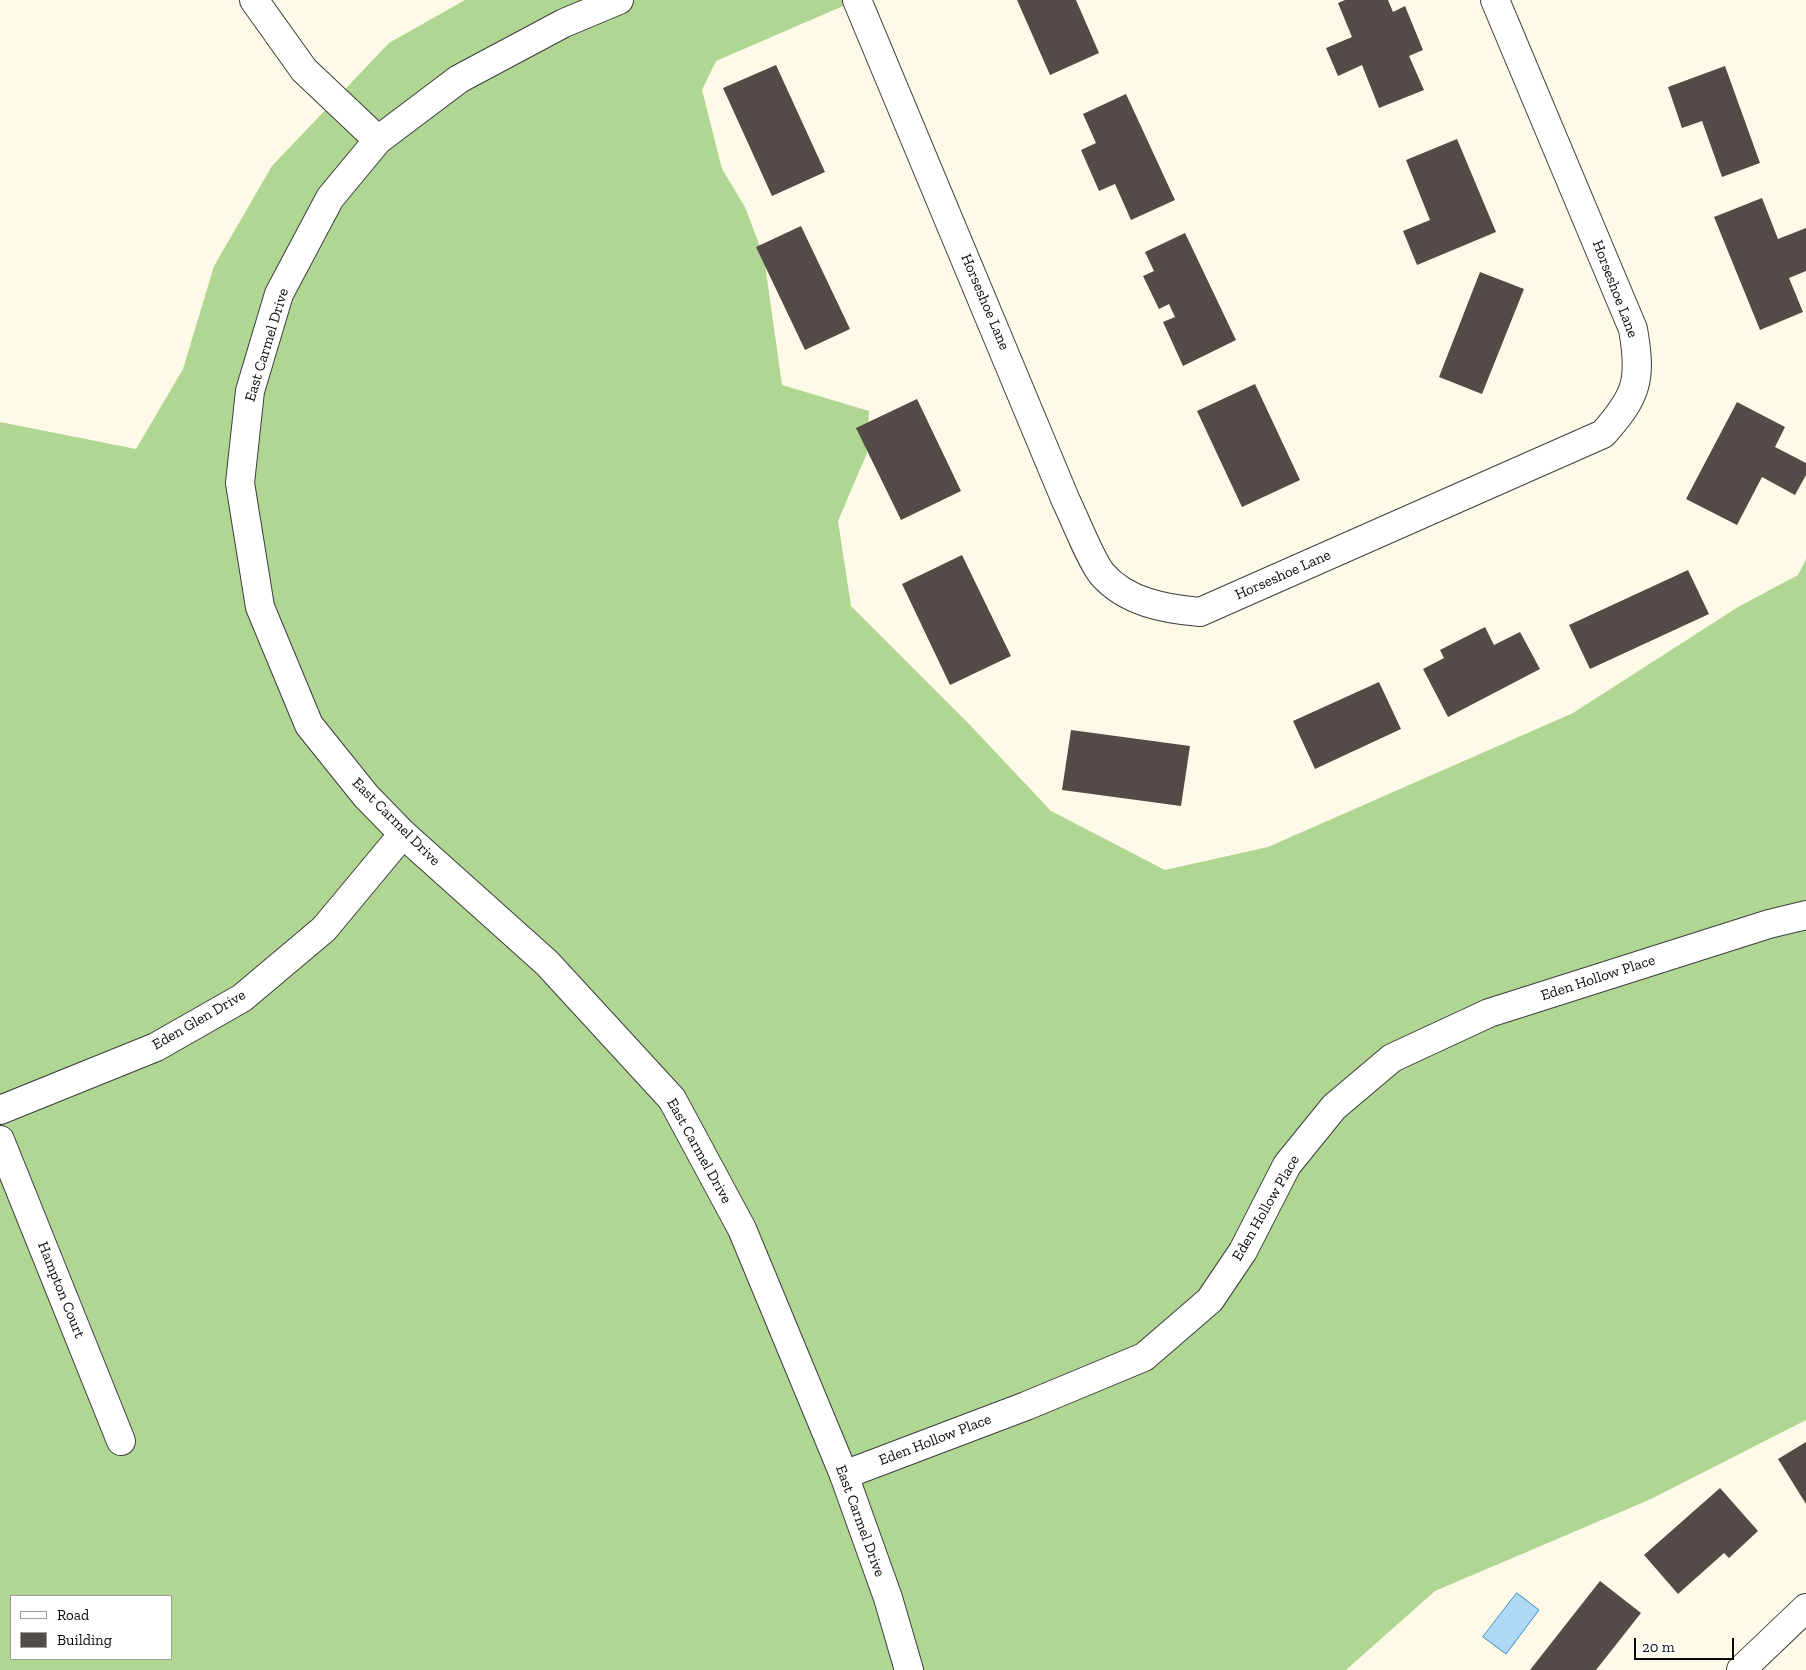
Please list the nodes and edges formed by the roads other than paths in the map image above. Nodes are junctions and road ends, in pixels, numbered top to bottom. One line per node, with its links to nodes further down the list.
1 (254, 0): 5 (street)
2 (619, 0): 5 (street, East Carmel Drive)
3 (857, 0): 4 (street, Horseshoe Lane)
4 (1495, 0)
5 (378, 140): 6 (street, East Carmel Drive)
6 (403, 834): 8 (street, Eden Glen Drive); 11 (street, East Carmel Drive)
7 (1806, 915): 11 (street, Eden Hollow Place)
8 (0, 1110)
9 (0, 1140): 10 (street, Hampton Court)
10 (121, 1441)
11 (844, 1475): 13 (street, East Carmel Drive)
12 (1806, 1608): 14 (street)
13 (909, 1670)
14 (1741, 1670)

